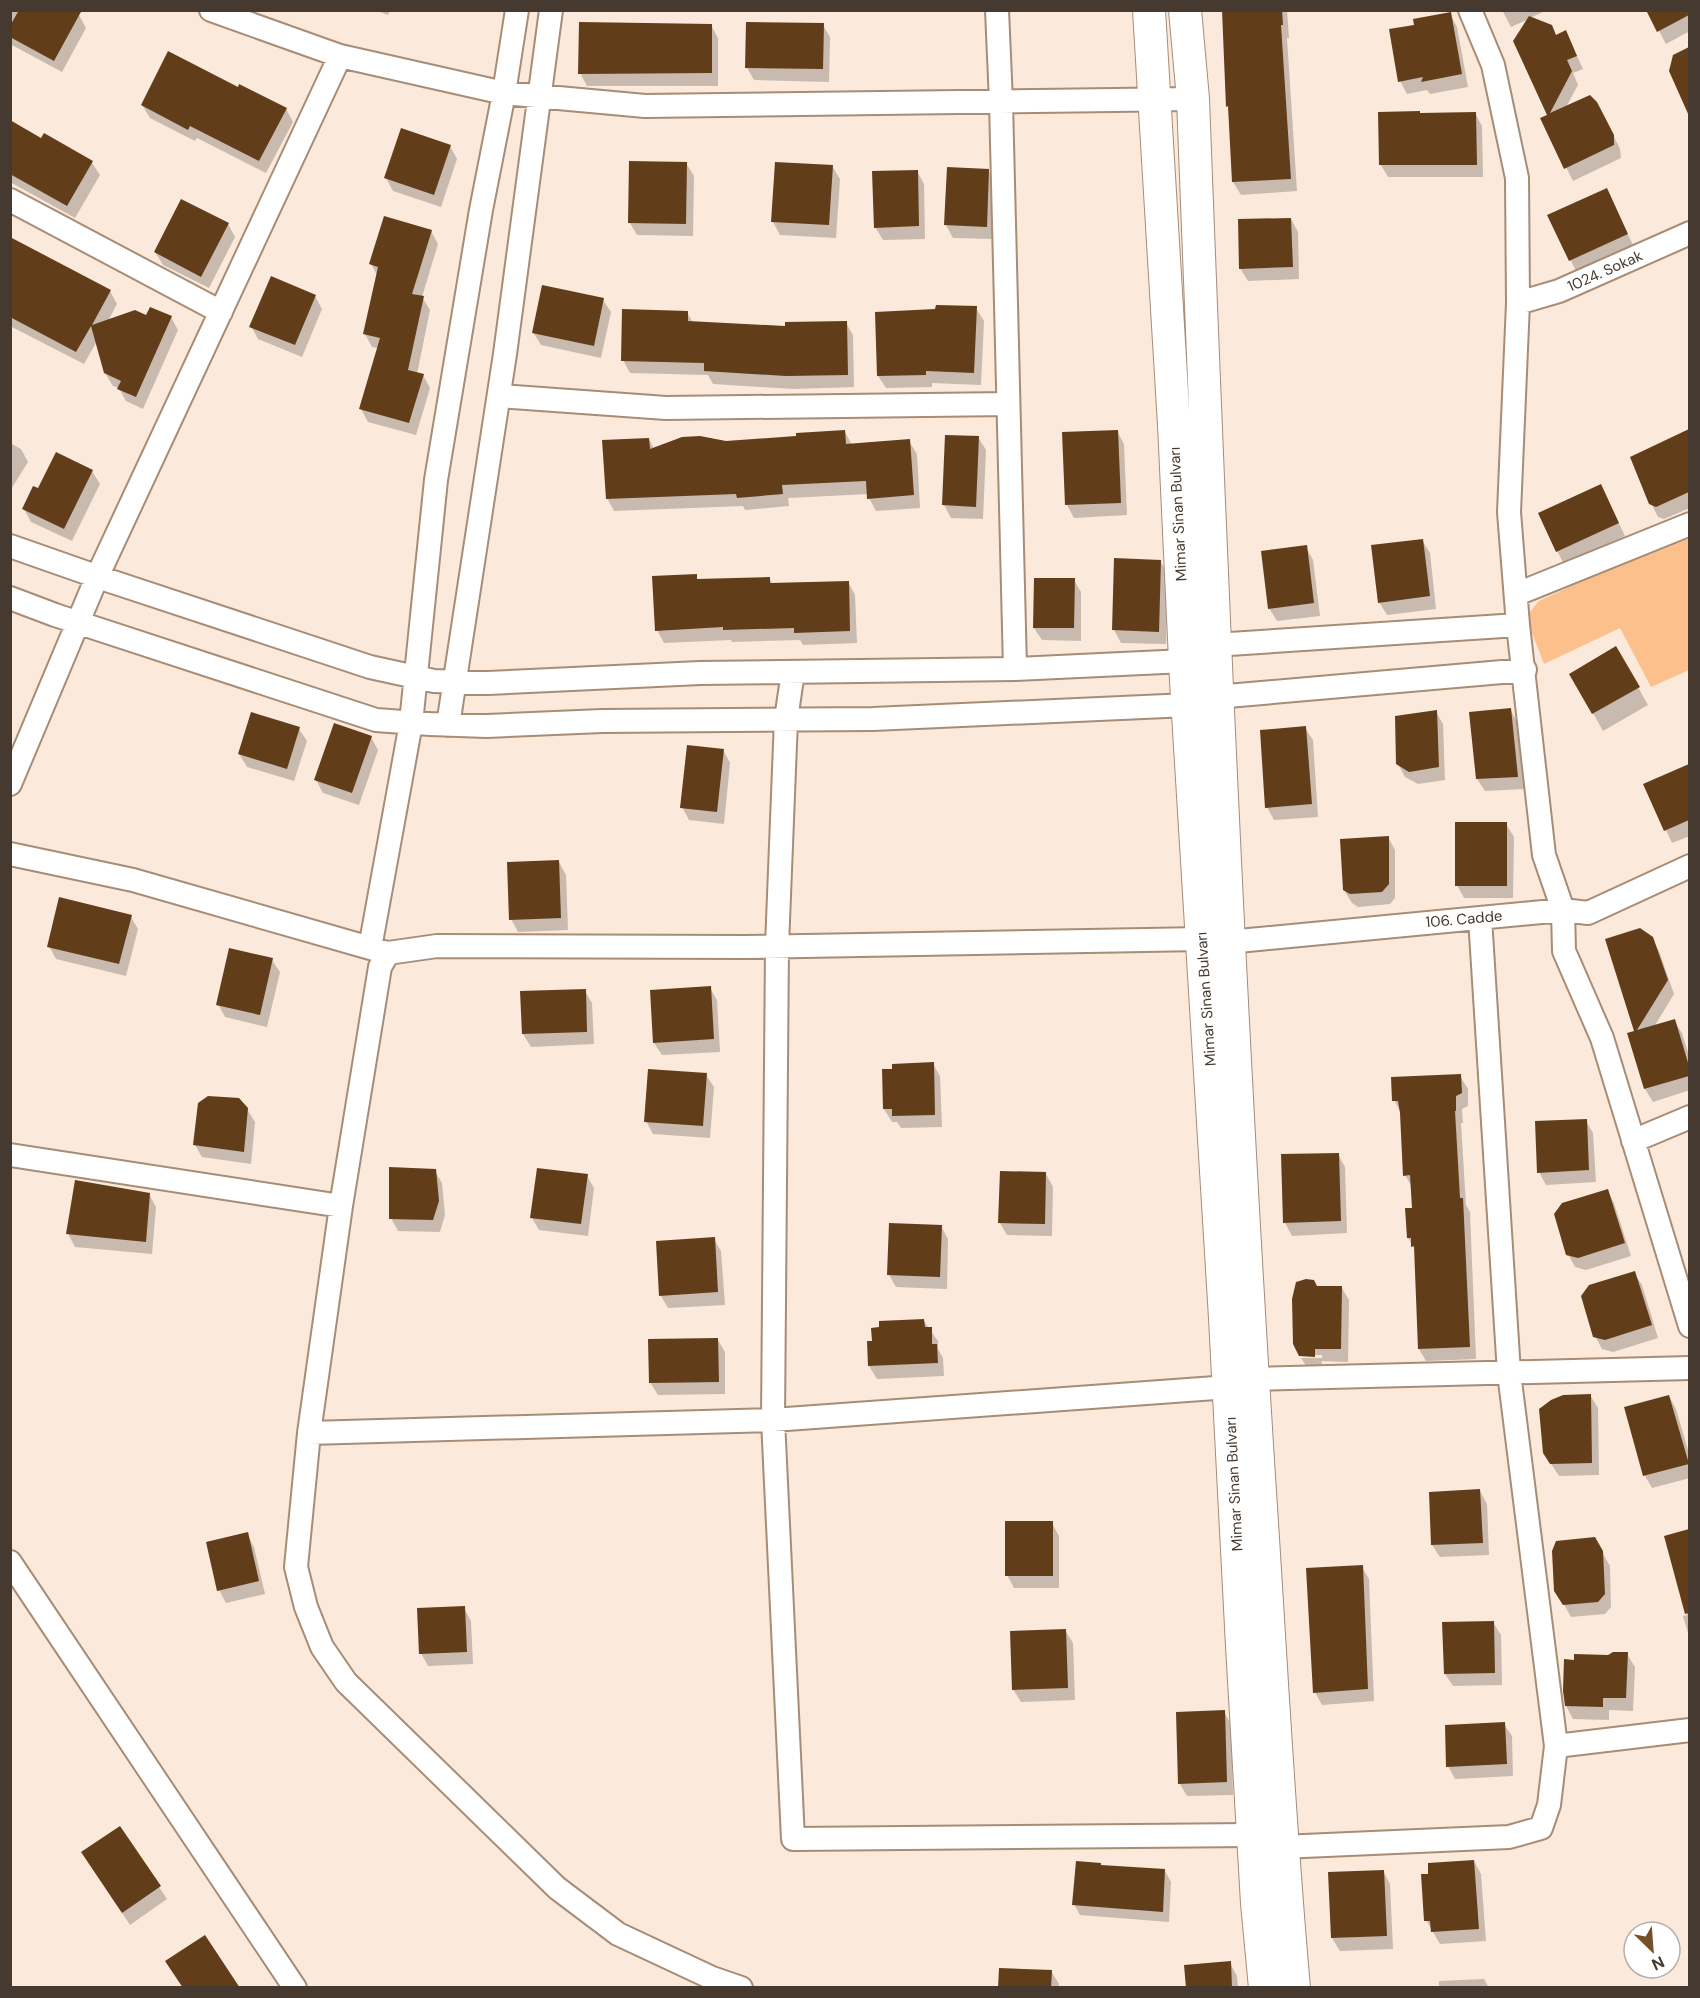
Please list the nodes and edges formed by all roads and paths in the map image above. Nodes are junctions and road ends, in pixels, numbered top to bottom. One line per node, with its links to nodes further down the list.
1 (211, 10): 8 (street)
2 (517, 10): 9 (street)
3 (551, 10): 10 (street)
4 (997, 10): 13 (street)
5 (1149, 10): 12 (main road, Mimar Sinan Bulvarı)
6 (1185, 10): 11 (main road, Mimar Sinan Bulvarı)
7 (1470, 10): 16 (street)
8 (340, 56): 9 (street); 17 (street)
9 (504, 93): 10 (street); 32 (street)
10 (540, 96): 13 (street); 18 (street)
11 (1193, 99): 12 (street); 27 (main road, Mimar Sinan Bulvarı)
12 (1154, 100): 13 (street); 28 (main road, Mimar Sinan Bulvarı)
13 (1001, 102): 19 (street)
14 (10, 200): 17 (street)
15 (1689, 232): 16 (street, 1024. Sokak)
16 (1518, 303): 23 (street)
17 (221, 312): 22 (street)
18 (499, 396): 19 (street); 33 (street)
19 (1008, 404): 29 (street)
20 (1689, 524): 23 (street)
21 (10, 546): 22 (street)
22 (97, 577): 25 (street); 32 (street)
23 (1517, 594): 26 (street)
24 (10, 598): 25 (street)
25 (78, 623): 36 (street); 38 (street)
26 (1518, 625): 27 (street); 30 (street)
27 (1214, 645): 34 (main road, Mimar Sinan Bulvarı)
28 (1185, 662): 29 (street); 34 (main road, Mimar Sinan Bulvarı)
29 (1015, 669): 31 (street)
30 (1525, 670): 34 (street); 41 (street)
31 (793, 672): 33 (street); 35 (street)
32 (415, 677): 33 (street); 36 (street)
33 (455, 682): 37 (street)
34 (1202, 701): 35 (street); 43 (main road, Mimar Sinan Bulvarı)
35 (786, 719): 37 (street); 44 (street)
36 (411, 723): 37 (street); 45 (street)
37 (448, 725)
38 (10, 784)
39 (10, 854): 45 (street)
40 (1689, 866): 41 (street, 106. Cadde)
41 (1563, 910): 42 (street, 106. Cadde); 47 (street)
42 (1480, 918): 43 (street, 106. Cadde); 52 (street)
43 (1215, 940): 44 (street, 106. Cadde); 53 (main road, Mimar Sinan Bulvarı)
44 (777, 946): 45 (street, 106. Cadde); 54 (street)
45 (379, 950): 49 (street)
46 (1689, 1117): 47 (street)
47 (1633, 1141): 50 (street)
48 (10, 1155): 49 (street)
49 (341, 1206): 55 (street)
50 (1689, 1326)
51 (1689, 1368): 52 (street)
52 (1509, 1373): 53 (street); 58 (street)
53 (1240, 1383): 54 (street); 59 (main road, Mimar Sinan Bulvarı)
54 (772, 1420): 55 (street); 59 (street)
55 (309, 1432): 61 (street)
56 (10, 1562): 60 (street)
57 (1689, 1730): 58 (street)
58 (1556, 1746): 59 (street)
59 (1267, 1841): 62 (main road, Mimar Sinan Bulvarı); 63 (main road, Mimar Sinan Bulvarı)
60 (296, 1988)
61 (741, 1988)
62 (1265, 1988)
63 (1294, 1988)

